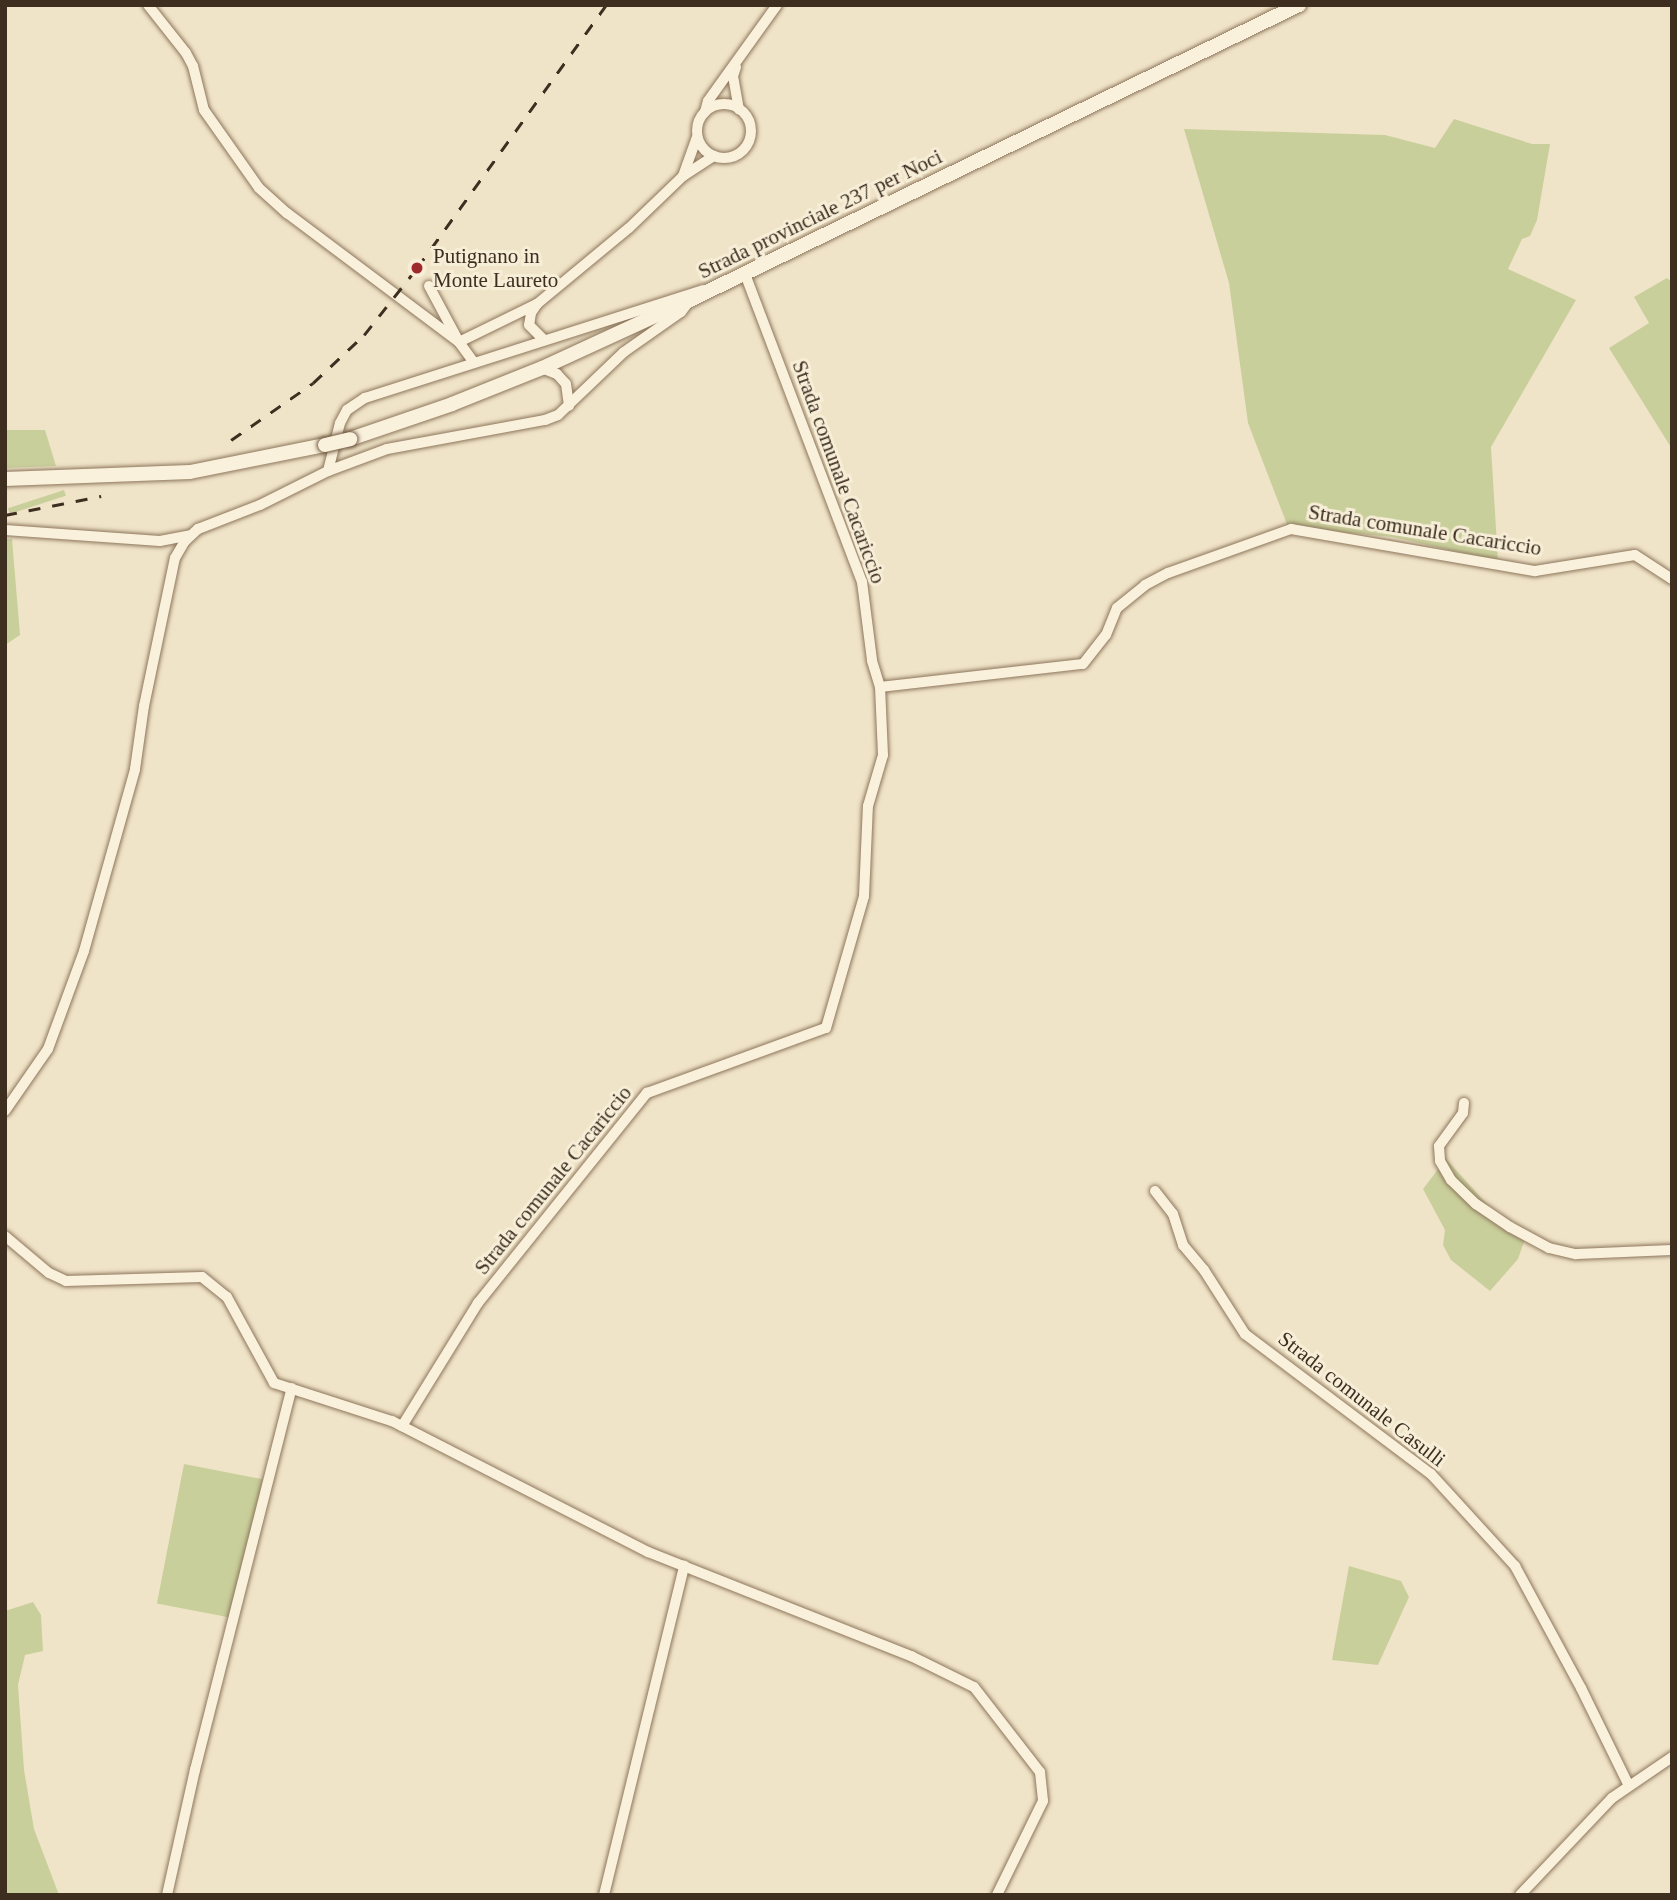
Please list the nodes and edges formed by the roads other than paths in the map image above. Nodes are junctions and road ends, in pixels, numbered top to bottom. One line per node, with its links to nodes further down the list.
1 (148, 5): 16 (street)
2 (776, 5): 4 (street)
3 (1299, 5): 10 (main road, Strada provinciale 237 per Noci)
4 (738, 63): 5 (street); 6 (street)
5 (739, 108): 6 (street); 8 (street)
6 (705, 112): 7 (street)
7 (698, 137): 8 (street); 9 (street)
8 (714, 156): 9 (street)
9 (683, 176): 14 (street)
10 (744, 274): 12 (main road, Strada provinciale 237 per Noci); 25 (street, Strada comunale Cacariccio)
11 (429, 286): 16 (street)
12 (715, 288): 13 (main road, Strada provinciale 237 per Noci); 15 (street)
13 (690, 300): 18 (main road, Strada provinciale 237 per Noci); 19 (street)
14 (537, 304): 15 (street); 16 (street)
15 (544, 340): 17 (street)
16 (459, 342): 17 (street)
17 (473, 361): 20 (street)
18 (542, 368): 19 (street); 21 (main road, Strada provinciale 237 per Noci, bridge)
19 (569, 406): 20 (street)
20 (328, 471): 23 (street)
21 (5, 480)
22 (5, 530): 23 (street)
23 (191, 535): 27 (street)
24 (1672, 579): 25 (street, Strada comunale Cacariccio)
25 (880, 687): 32 (street, Strada comunale Cacariccio)
26 (1464, 1103): 30 (street)
27 (5, 1111)
28 (1155, 1191): 35 (street, Strada comunale Casulli)
29 (5, 1236): 31 (street)
30 (1672, 1250)
31 (292, 1388): 32 (street); 36 (street)
32 (402, 1426): 33 (street)
33 (684, 1566): 37 (street); 38 (street)
34 (1672, 1757): 35 (street)
35 (1629, 1786): 39 (street)
36 (167, 1895)
37 (604, 1895)
38 (997, 1895)
39 (1520, 1895)

